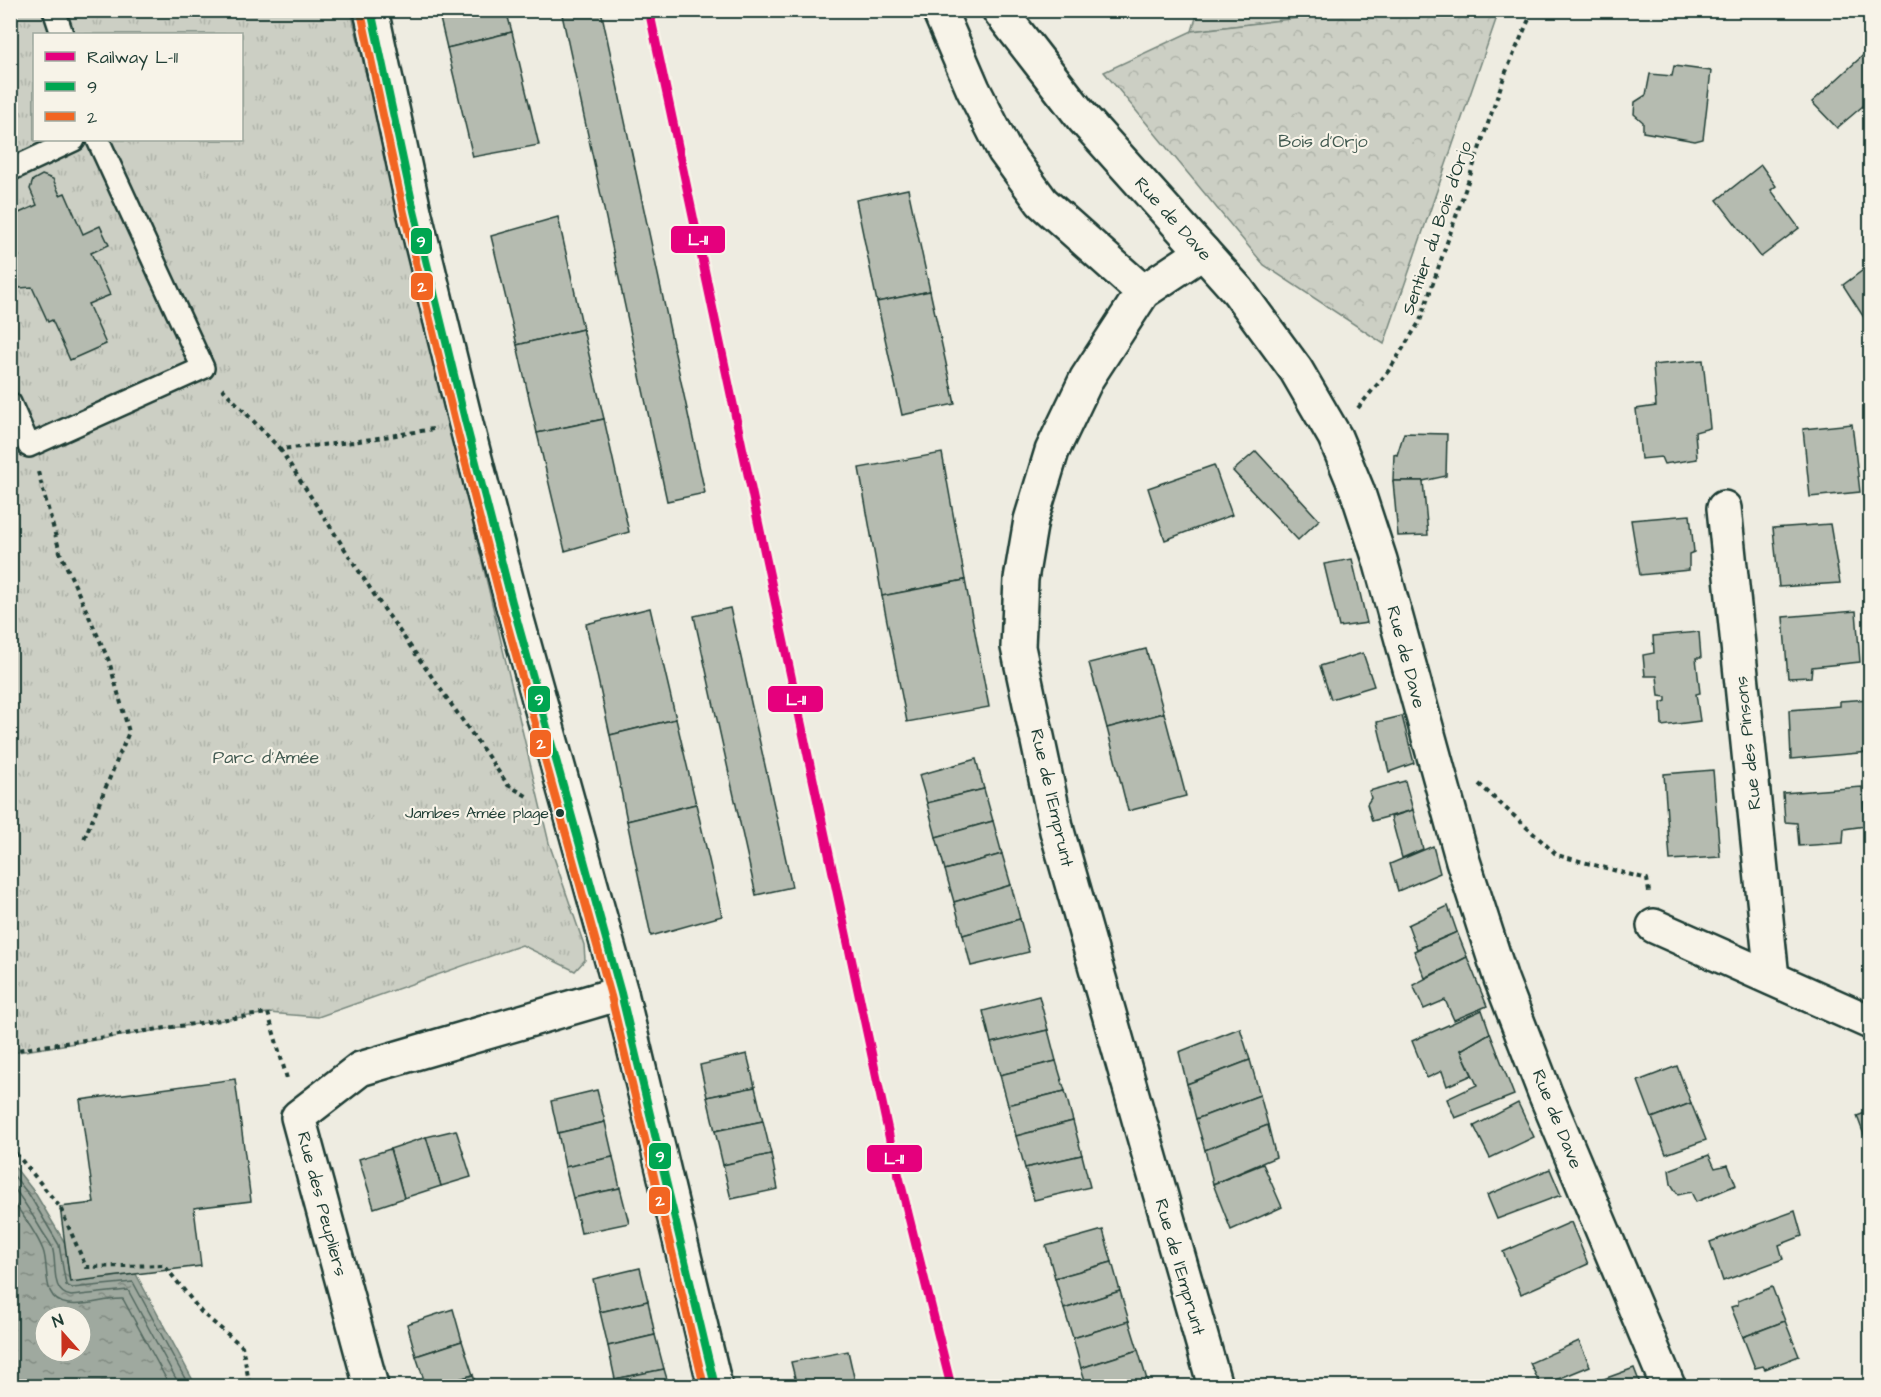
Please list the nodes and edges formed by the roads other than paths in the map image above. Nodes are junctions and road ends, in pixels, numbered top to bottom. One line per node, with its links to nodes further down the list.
1 (54, 10): 5 (lane)
2 (371, 10): 15 (street)
3 (939, 10): 10 (street)
4 (999, 10): 9 (street, Rue de Dave)
5 (62, 33)
6 (73, 141): 8 (lane)
7 (98, 141): 11 (lane)
8 (10, 170)
9 (1203, 252): 10 (street, Rue de l'Emprunt); 20 (street, Rue de Dave)
10 (1143, 292): 19 (street, Rue de l'Emprunt)
11 (10, 403)
12 (1724, 508): 14 (street, Rue des Pinsons)
13 (1654, 926): 14 (street)
14 (1772, 978): 16 (street)
15 (621, 993): 17 (street, Rue des Peupliers); 18 (street)
16 (1870, 1022)
17 (371, 1386)
18 (715, 1386)
19 (1215, 1386)
20 (1668, 1386)

